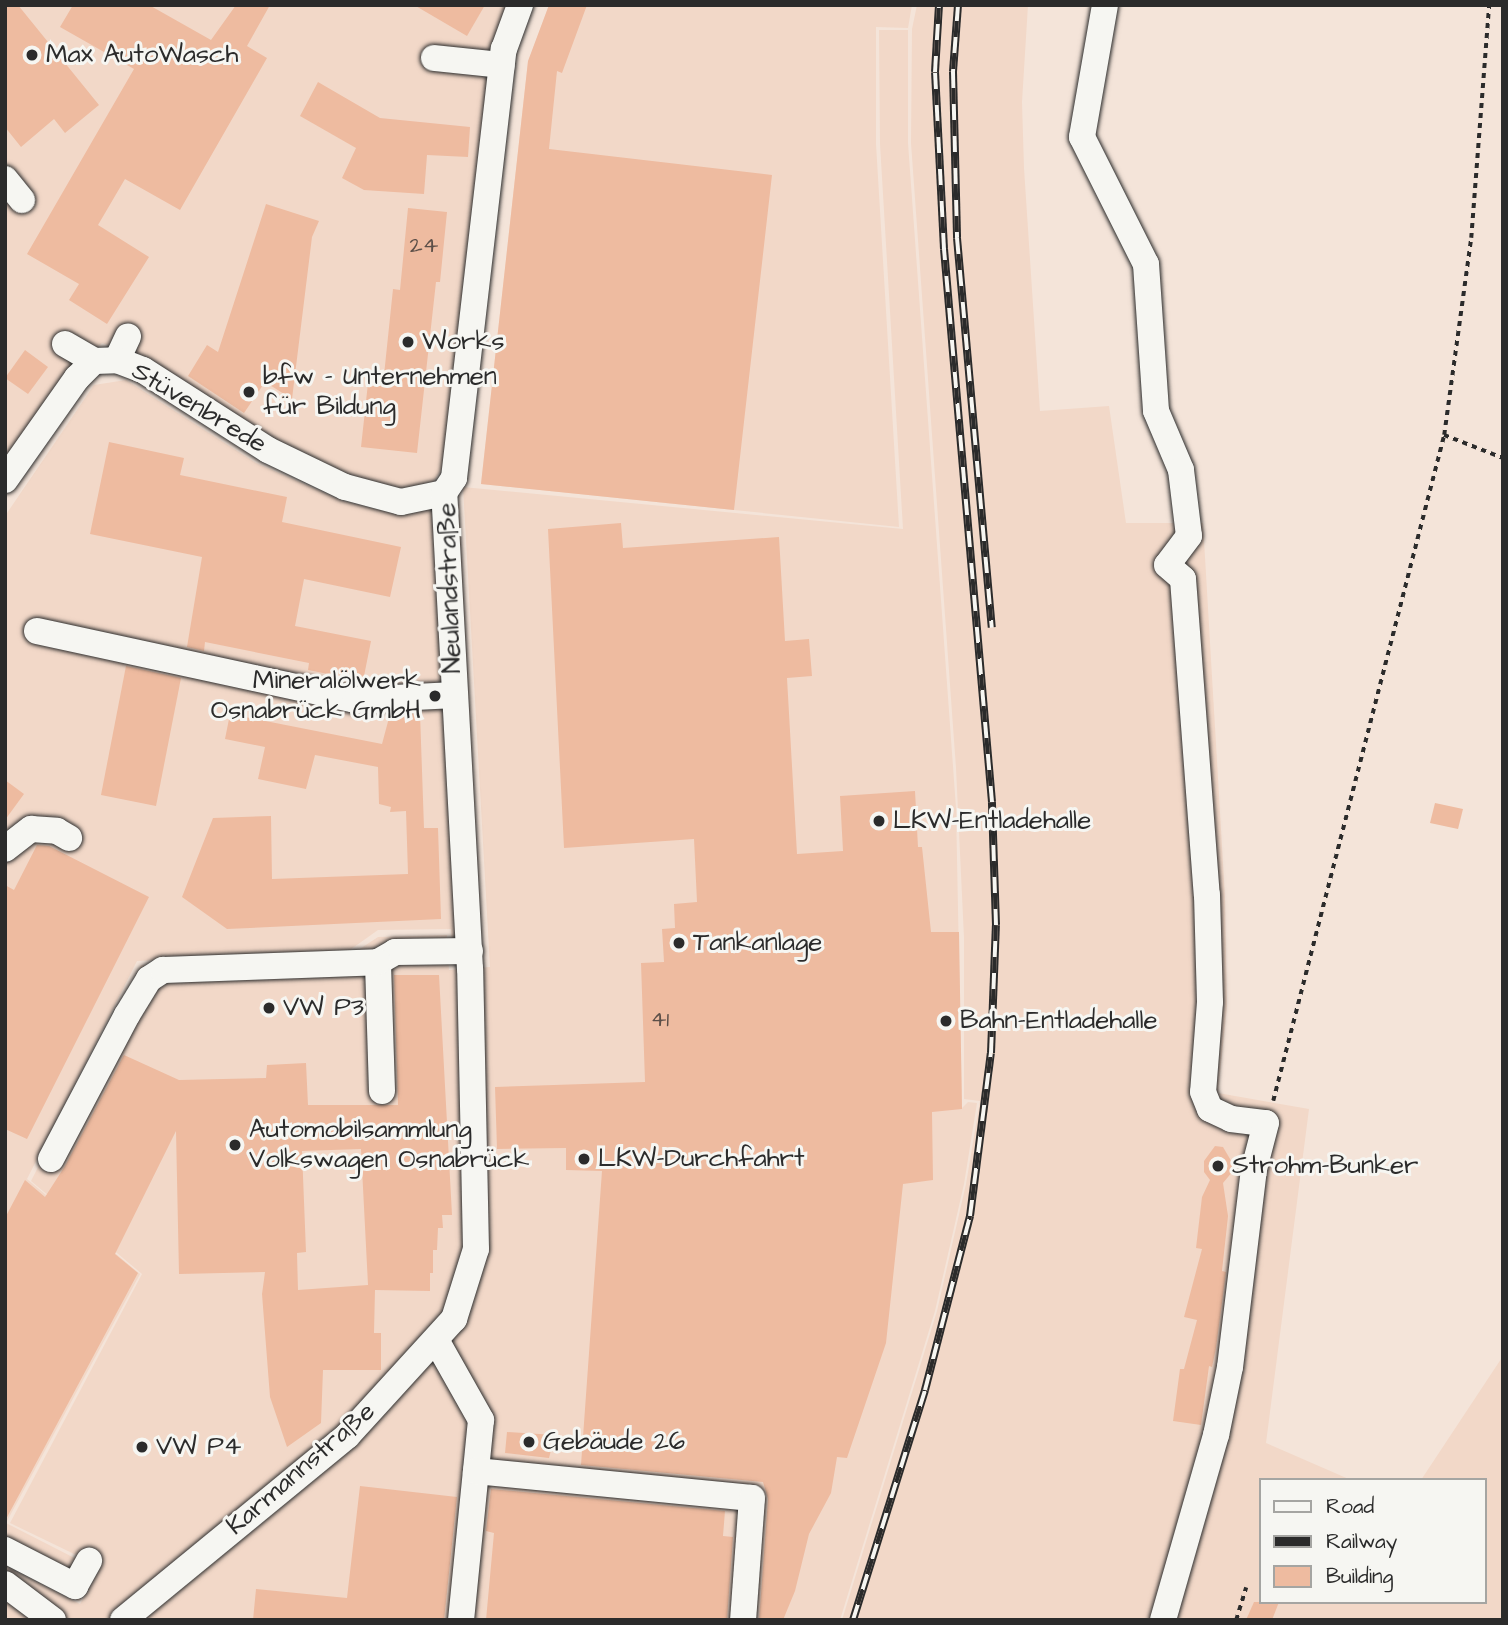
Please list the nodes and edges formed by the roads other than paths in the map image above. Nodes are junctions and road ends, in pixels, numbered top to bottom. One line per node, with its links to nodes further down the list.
1 (520, 5): 4 (street, Neulandstraße)
2 (1105, 5): 28 (street)
3 (434, 58): 4 (street)
4 (502, 65): 10 (street, Neulandstraße)
5 (5, 179): 6 (street)
6 (22, 200)
7 (65, 344): 8 (street, Stüvenbrede)
8 (104, 359): 9 (street); 10 (street, Stüvenbrede)
9 (5, 480)
10 (444, 493): 12 (street, Neulandstraße)
11 (37, 631): 12 (street)
12 (455, 695): 15 (street, Neulandstraße)
13 (69, 838): 14 (street)
14 (5, 849)
15 (470, 960): 16 (street); 19 (street, Karmannstraße)
16 (378, 962): 17 (street); 18 (street)
17 (382, 1091)
18 (51, 1159)
19 (436, 1340): 20 (street); 25 (street, Karmannstraße)
20 (476, 1471): 26 (street); 27 (street)
21 (5, 1550): 22 (street)
22 (89, 1561)
23 (5, 1584): 24 (street)
24 (53, 1620)
25 (123, 1620)
26 (461, 1620)
27 (743, 1620)
28 (1163, 1620)

